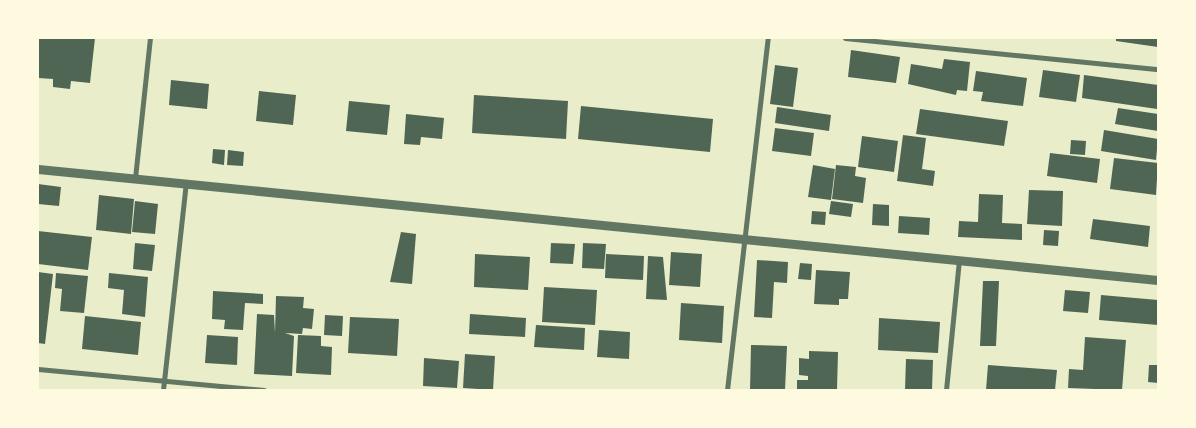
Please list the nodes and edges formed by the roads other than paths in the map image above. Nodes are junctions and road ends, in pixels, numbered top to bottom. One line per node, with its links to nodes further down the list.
1 (150, 38): 6 (street)
2 (768, 38): 8 (street)
3 (845, 38): 4 (street)
4 (1158, 69)
5 (38, 169): 6 (street)
6 (135, 178): 7 (street)
7 (186, 183): 8 (street); 12 (street)
8 (745, 239): 9 (street); 15 (street)
9 (959, 260): 10 (street); 16 (street)
10 (1158, 280)
11 (38, 369): 12 (street)
12 (164, 381): 13 (street); 14 (street)
13 (163, 390)
14 (264, 390)
15 (726, 390)
16 (946, 390)

